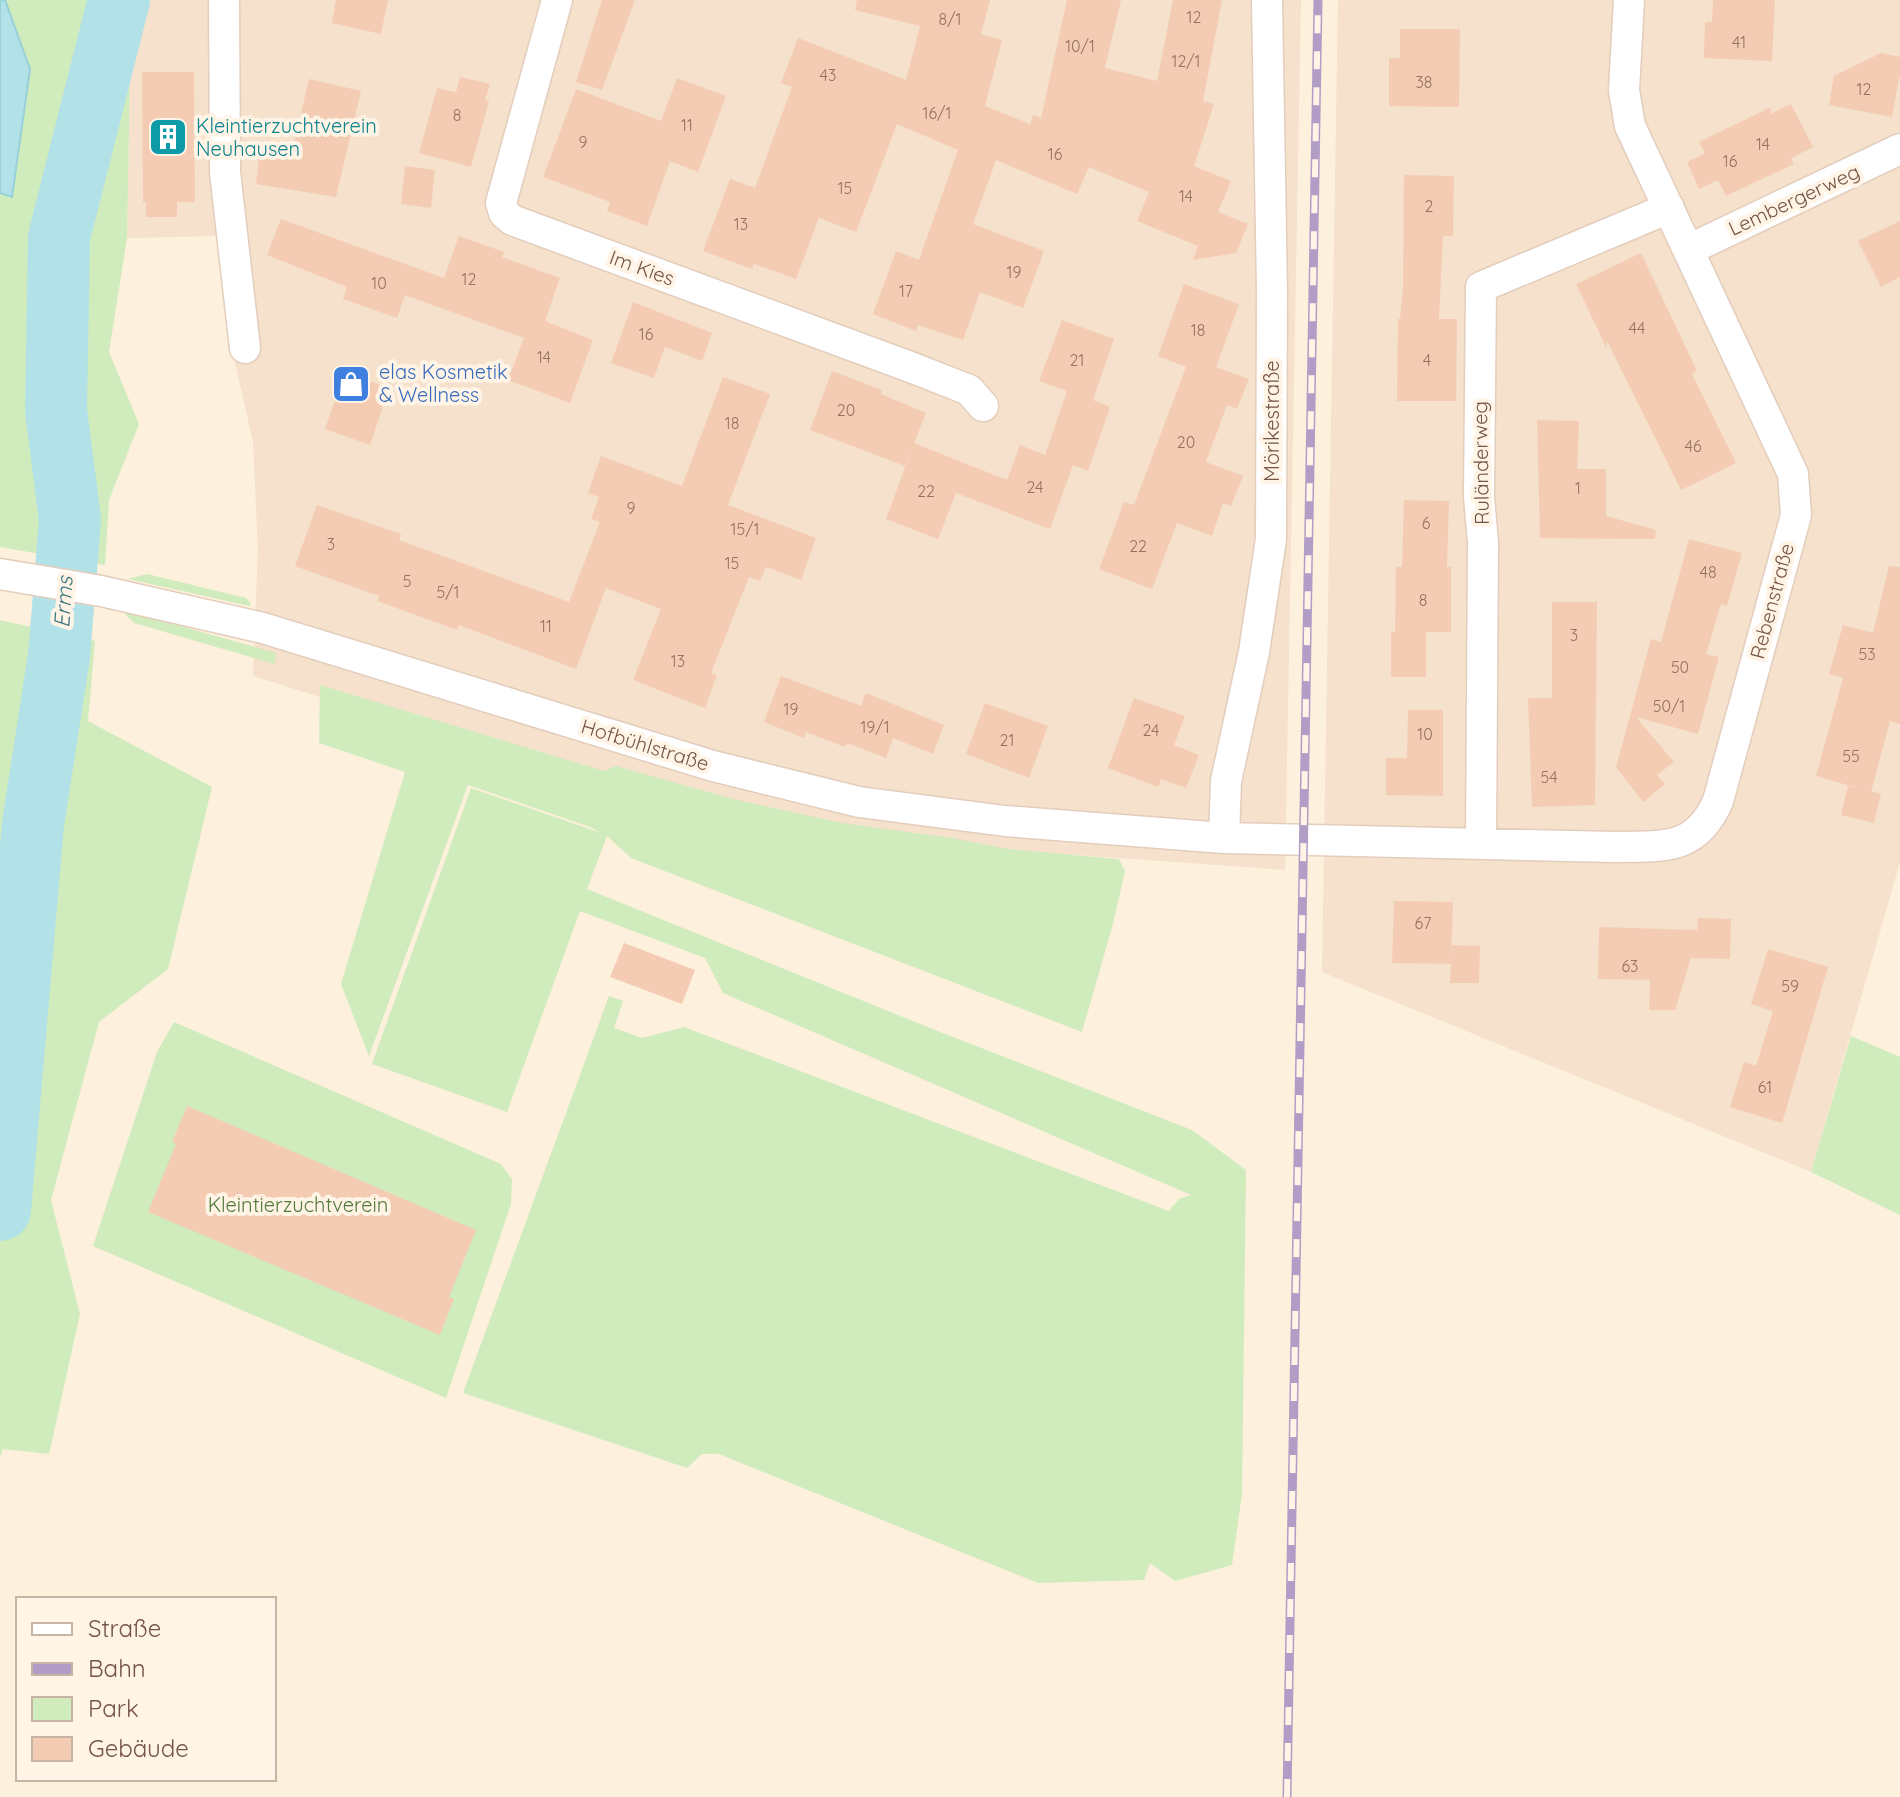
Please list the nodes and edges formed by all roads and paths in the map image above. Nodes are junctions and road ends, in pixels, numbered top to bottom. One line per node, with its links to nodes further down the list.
1 (224, 0): 8 (street)
2 (557, 0): 9 (street, Im Kies)
3 (1267, 0): 11 (street, Mörikestraße)
4 (1629, 0): 6 (street, Rebenstraße)
5 (1900, 149): 7 (street, Lembergerweg)
6 (1669, 208): 7 (street, Rebenstraße); 13 (street, Ruländerweg)
7 (1688, 250): 13 (street, Rebenstraße)
8 (245, 348)
9 (983, 406)
10 (0, 574): 11 (street, Hofbühlstraße)
11 (1224, 838): 12 (street, Hofbühlstraße)
12 (1304, 839): 13 (street, Rebenstraße)
13 (1481, 843)

